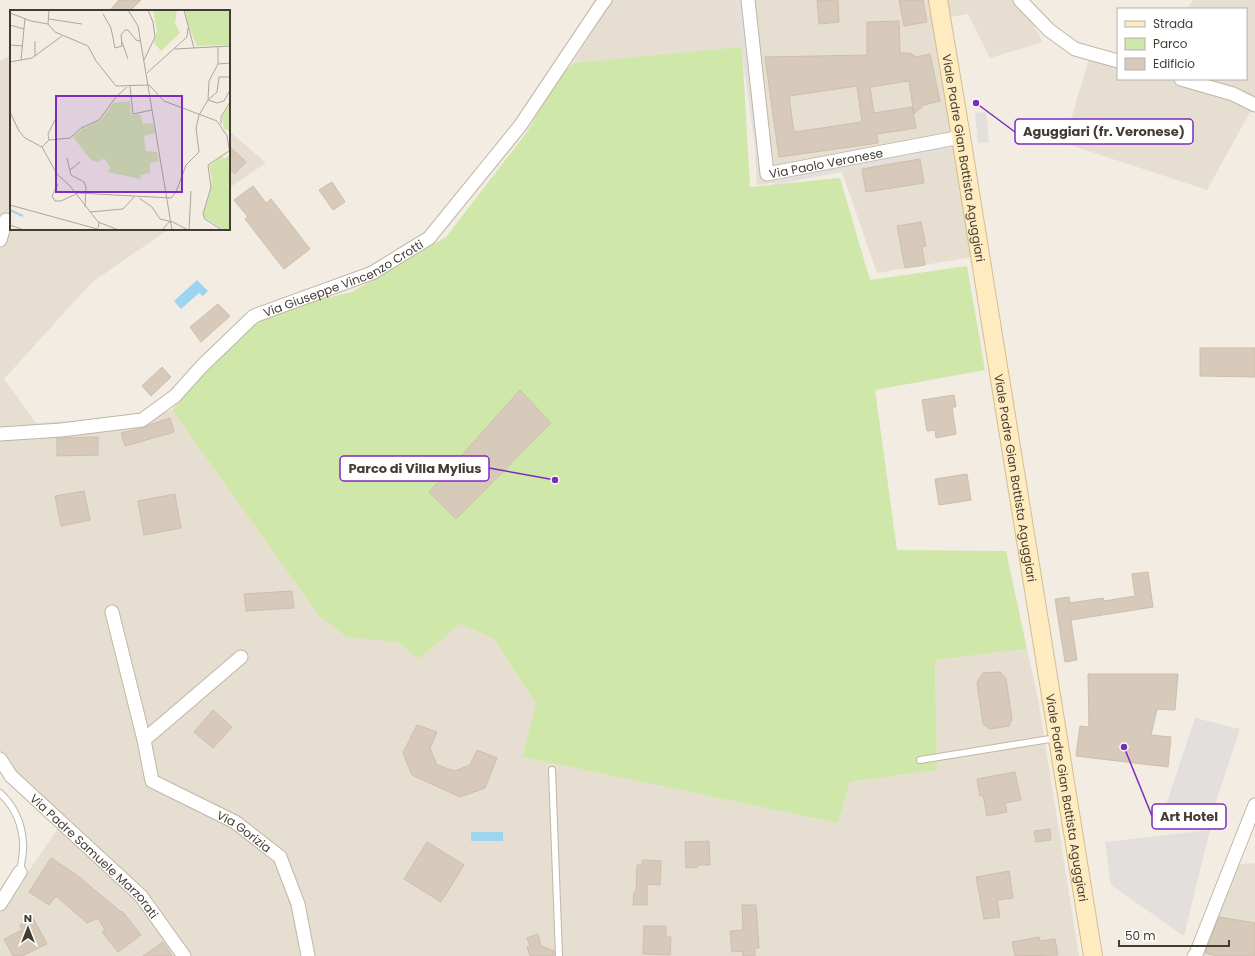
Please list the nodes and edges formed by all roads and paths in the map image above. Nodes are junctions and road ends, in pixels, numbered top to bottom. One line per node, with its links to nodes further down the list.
1 (605, 0): 11 (street, Via Giuseppe Vincenzo Crotti)
2 (748, 0): 8 (street, Via Paolo Veronese)
3 (938, 0): 8 (main road, Viale Padre Gian Battista Aguggiari)
4 (1020, 0): 5 (street)
5 (1117, 61)
6 (1184, 80): 7 (street)
7 (1255, 105)
8 (961, 137): 14 (main road, Viale Padre Gian Battista Aguggiari)
9 (4, 218): 10 (street)
10 (0, 240)
11 (0, 434)
12 (112, 612): 15 (street, Via Gorizia)
13 (241, 657): 15 (street)
14 (1058, 738): 17 (lane); 26 (main road, Viale Padre Gian Battista Aguggiari)
15 (144, 740): 24 (street, Via Gorizia)
16 (0, 759): 23 (street, Via Padre Samuele Marzorati)
17 (920, 760)
18 (552, 770): 25 (lane)
19 (0, 793): 21 (lane)
20 (1255, 806): 27 (street)
21 (20, 872): 22 (street)
22 (0, 904)
23 (184, 956)
24 (308, 956)
25 (559, 956)
26 (1093, 956)
27 (1194, 956)

